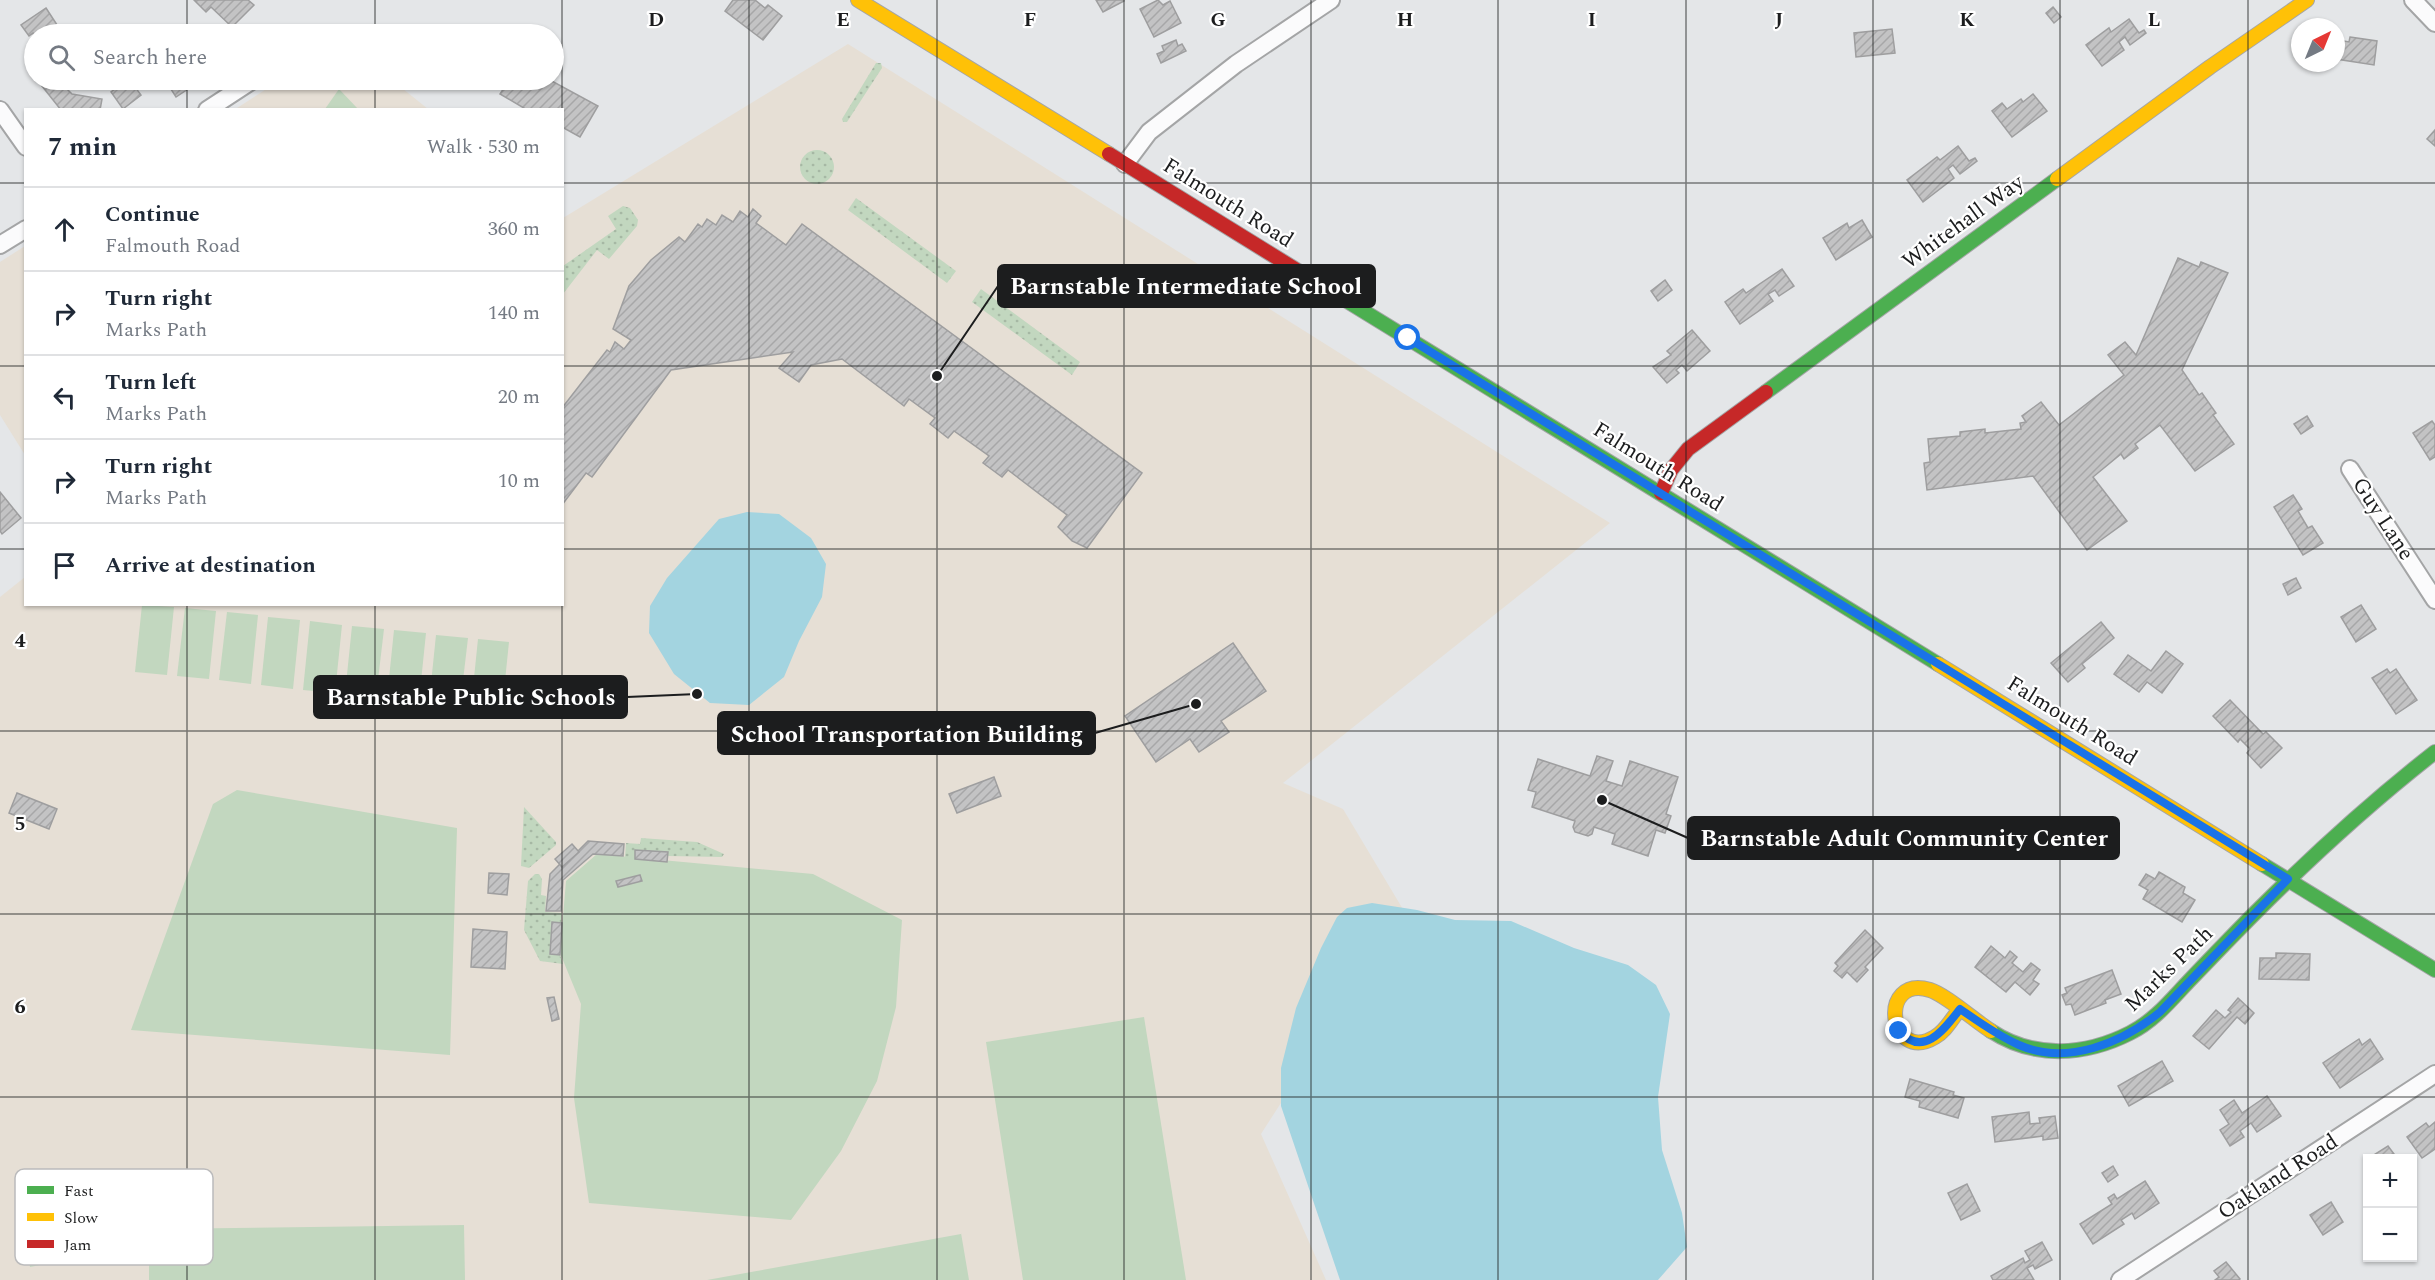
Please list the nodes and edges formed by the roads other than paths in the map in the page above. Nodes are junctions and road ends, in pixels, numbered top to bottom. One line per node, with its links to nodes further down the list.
1 (858, 0): 10 (main road, Falmouth Road)
2 (1331, 0): 10 (street)
3 (2307, 0): 14 (main road, Whitehall Way)
4 (2413, 0): 5 (street)
5 (2435, 23)
6 (238, 90): 7 (street)
7 (210, 108)
8 (0, 110): 9 (street)
9 (24, 144)
10 (1125, 164): 14 (main road, Falmouth Road)
11 (24, 230): 12 (street)
12 (0, 245)
13 (2350, 469): 15 (street, Guy Lane)
14 (1660, 493): 17 (main road, Falmouth Road)
15 (2435, 600)
16 (2435, 752): 17 (main road, Marks Path)
17 (2288, 879): 18 (main road, Falmouth Road); 19 (main road, Marks Path)
18 (2435, 970)
19 (1960, 1009): 19 (main road, Marks Path)
20 (2435, 1074): 21 (street, Oakland Road)
21 (2120, 1280)

